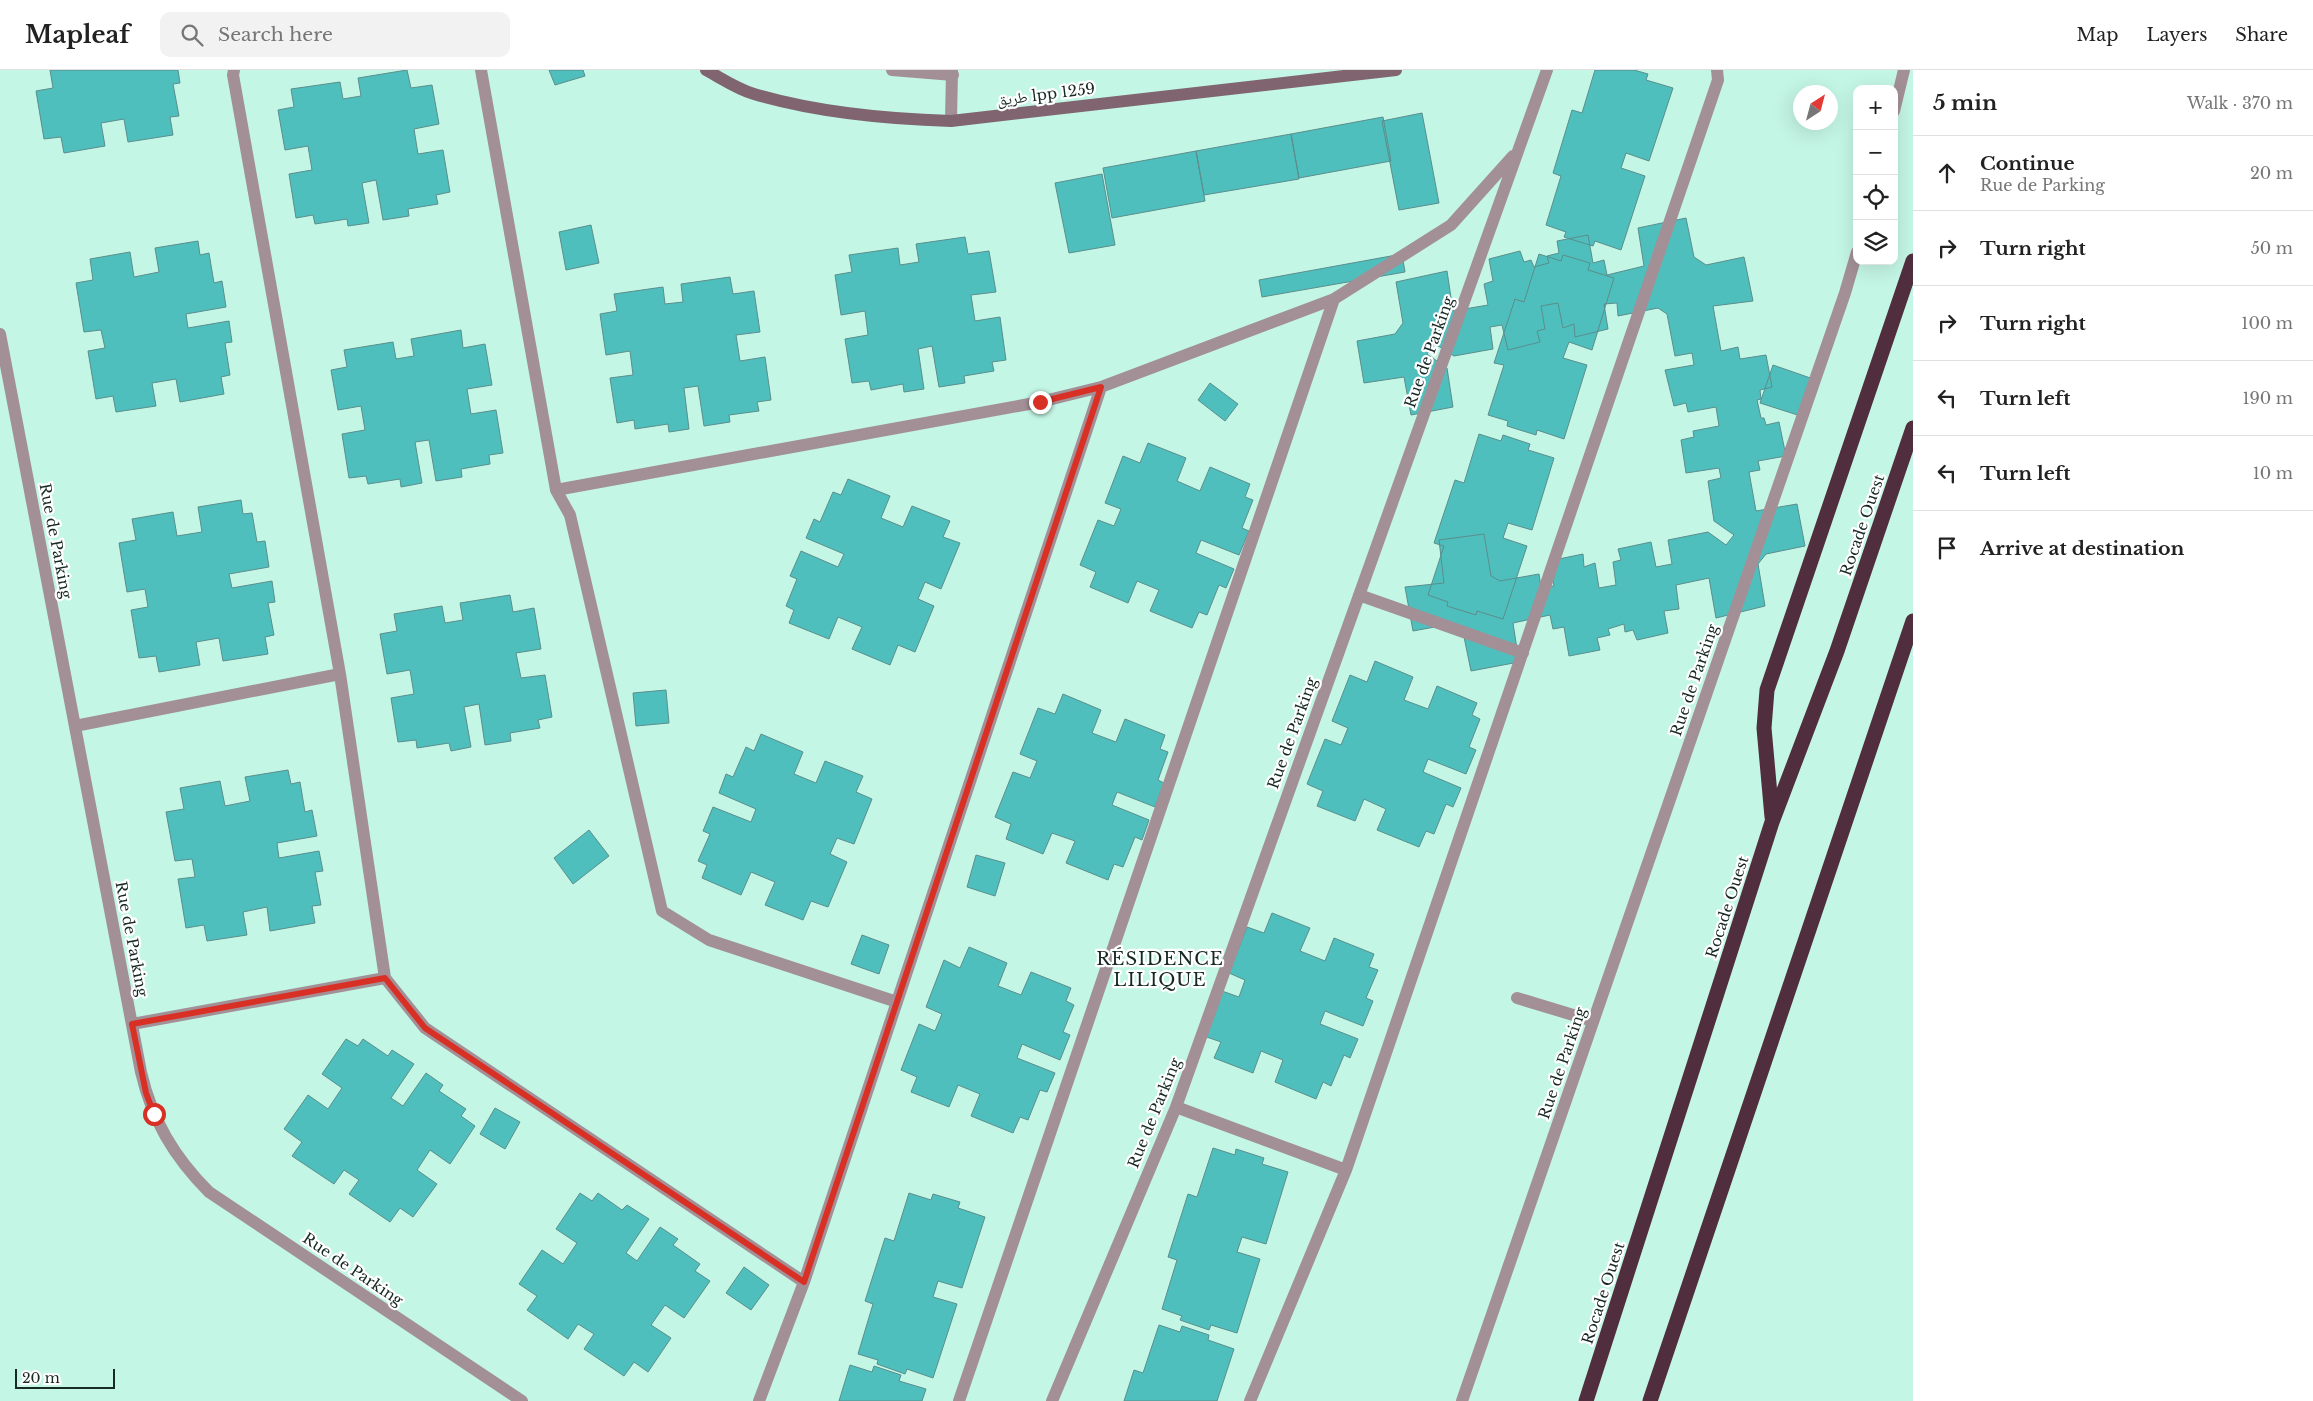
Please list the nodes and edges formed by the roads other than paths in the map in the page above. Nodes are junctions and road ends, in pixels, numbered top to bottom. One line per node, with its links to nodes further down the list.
1 (234, 70): 23 (street)
2 (481, 70): 19 (street)
3 (706, 70): 11 (street, طريق lpp 1259)
4 (892, 70): 9 (street)
5 (1396, 70): 11 (street, طريق lpp 1259)
6 (1546, 70): 12 (street, Rue de Parking)
7 (1717, 70): 22 (street)
8 (1904, 70): 10 (street)
9 (952, 73): 11 (street)
10 (1898, 95)
11 (951, 121)
12 (1517, 152): 15 (street); 20 (street, Rue de Parking)
13 (1913, 261): 25 (highway)
14 (1853, 265): 29 (street, Rue de Parking)
15 (1334, 299): 17 (street); 36 (street)
16 (0, 334): 24 (street, Rue de Parking)
17 (1101, 387): 19 (street); 28 (street)
18 (1913, 428): 25 (highway, Rocade Ouest)
19 (556, 490): 28 (street)
20 (1359, 595): 22 (street); 31 (street, Rue de Parking)
21 (1913, 621): 41 (highway)
22 (1523, 653): 32 (street)
23 (340, 674): 24 (street); 26 (street)
24 (75, 726): 30 (street, Rue de Parking)
25 (1772, 822): 40 (highway, Rocade Ouest)
26 (385, 978): 30 (street); 33 (street)
27 (1517, 998): 29 (street)
28 (897, 1002): 33 (street)
29 (1593, 1021): 39 (street, Rue de Parking)
30 (132, 1024): 34 (street, Rue de Parking)
31 (1176, 1107): 32 (street); 37 (street, Rue de Parking)
32 (1346, 1170): 38 (street)
33 (804, 1282): 35 (street)
34 (522, 1401)
35 (759, 1401)
36 (959, 1401)
37 (1052, 1401)
38 (1250, 1401)
39 (1462, 1401)
40 (1586, 1401)
41 (1650, 1401)

